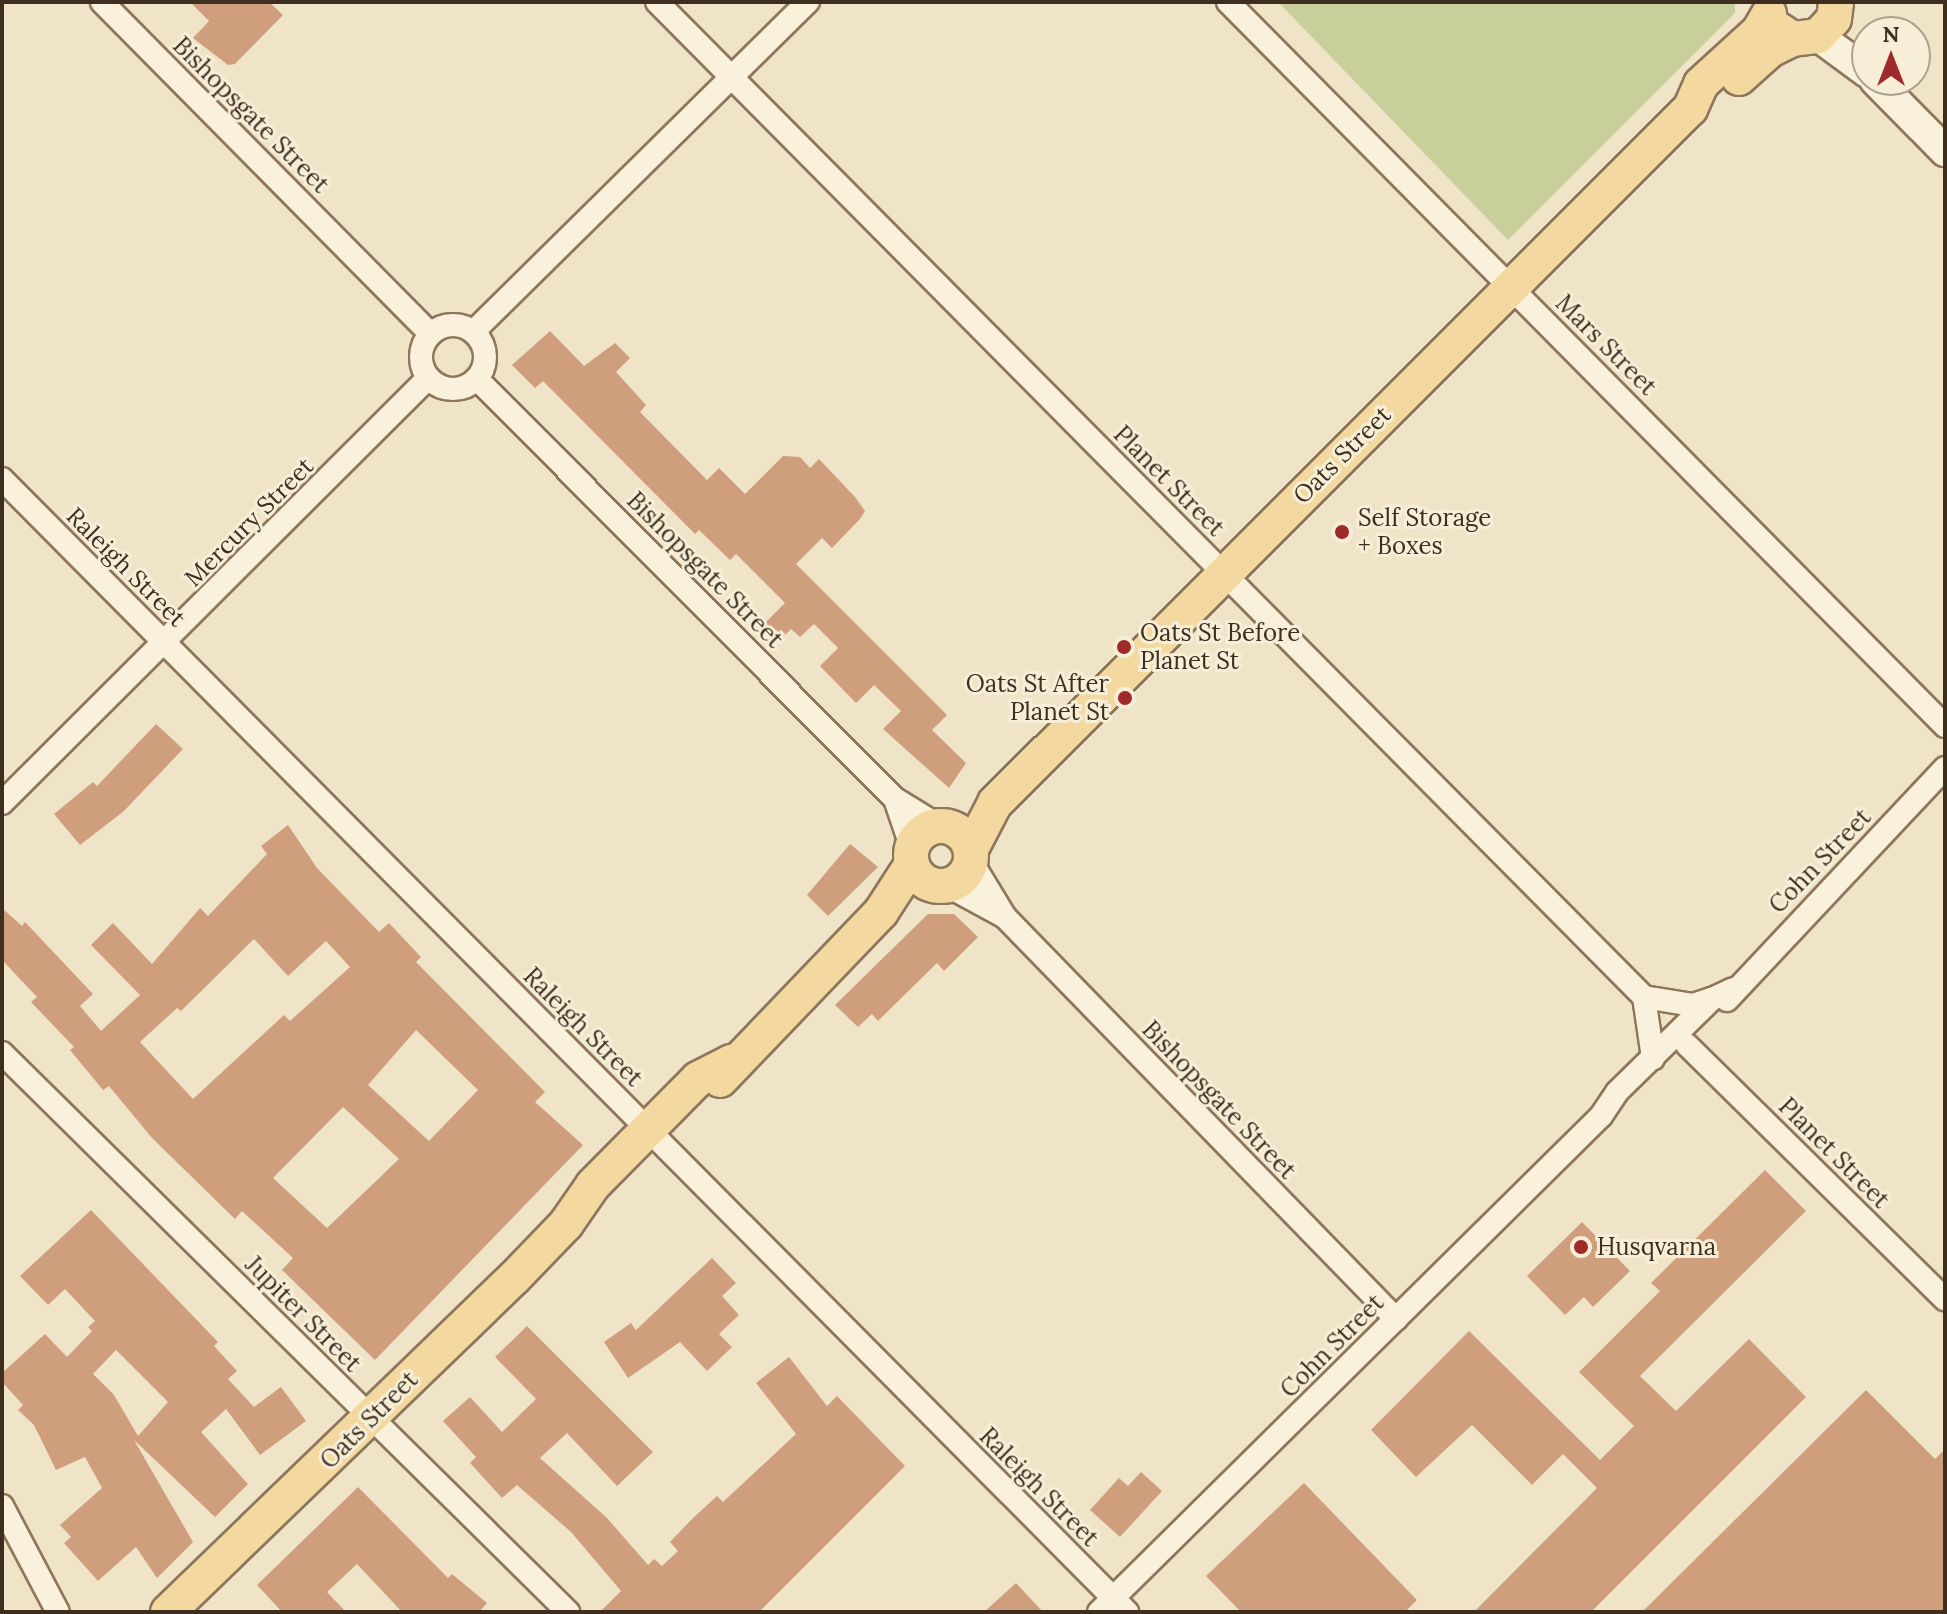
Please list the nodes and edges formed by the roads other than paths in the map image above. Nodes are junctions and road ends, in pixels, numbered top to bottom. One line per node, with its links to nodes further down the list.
1 (102, 2): 14 (street, Bishopsgate Street)
2 (657, 2): 8 (street, Planet Street)
3 (808, 2): 8 (street)
4 (1228, 2): 12 (street, Mars Street)
5 (1768, 8): 6 (main road); 10 (main road, Oats Street)
6 (1826, 17): 7 (street); 10 (main road, Oats Street)
7 (1851, 50)
8 (732, 76): 13 (street); 18 (street, Planet Street)
9 (1891, 96): 11 (street)
10 (1690, 109): 12 (main road, Oats Street)
11 (1945, 151)
12 (1513, 287): 18 (main road, Oats Street); 20 (street, Mars Street)
13 (474, 331): 14 (street); 16 (street)
14 (430, 334): 15 (street)
15 (428, 378): 16 (street); 19 (street, Mercury Street)
16 (477, 379): 22 (street, Bishopsgate Street)
17 (2, 479): 19 (street, Raleigh Street)
18 (1223, 572): 24 (main road, Oats Street); 28 (street, Planet Street)
19 (164, 642): 23 (street, Mercury Street); 34 (street, Raleigh Street)
20 (1945, 726)
21 (1945, 768): 27 (street, Cohn Street)
22 (895, 799): 24 (street, Bishopsgate Street); 25 (street, Bishopsgate Street)
23 (2, 803)
24 (957, 840): 25 (main road); 25 (main road); 26 (street, Bishopsgate Street)
25 (926, 871): 26 (street, Bishopsgate Street); 34 (main road, Oats Street)
26 (1005, 917): 36 (street, Bishopsgate Street)
27 (1733, 989): 29 (street, Cohn Street); 30 (street, Cohn Street)
28 (1644, 997): 29 (street); 32 (street)
29 (1712, 999): 32 (street, Cohn Street)
30 (1687, 1045): 33 (street, Cohn Street); 35 (street, Planet Street)
31 (2, 1053): 37 (street, Jupiter Street)
32 (1653, 1058): 33 (street, Cohn Street)
33 (1601, 1116): 36 (street, Cohn Street)
34 (656, 1137): 37 (main road, Oats Street); 39 (street, Raleigh Street)
35 (1945, 1299)
36 (1396, 1319): 39 (street, Cohn Street)
37 (372, 1418): 41 (main road, Oats Street); 42 (street, Jupiter Street)
38 (2, 1506): 40 (street)
39 (1113, 1607)
40 (58, 1612)
41 (168, 1612)
42 (568, 1612)

